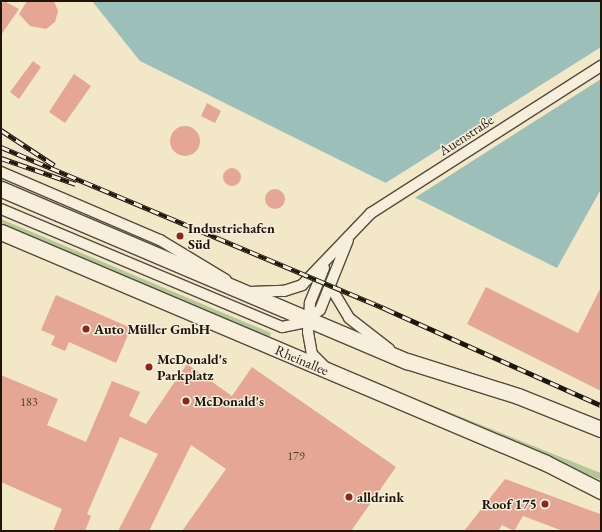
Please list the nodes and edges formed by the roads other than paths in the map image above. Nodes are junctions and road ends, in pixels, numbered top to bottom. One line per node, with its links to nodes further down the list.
1 (601, 66): 6 (street, Auenstraße)
2 (1, 172): 9 (street)
3 (1, 189): 9 (main road)
4 (1, 209): 11 (street, Rheinallee)
5 (1, 232): 13 (main road, Rheinallee)
6 (351, 232): 7 (street, Auenstraße); 8 (street, Auenstraße)
7 (327, 260): 9 (street, Auenstraße); 10 (street, Auenstraße)
8 (330, 286): 10 (street, Auenstraße); 12 (street)
9 (242, 292): 10 (main road)
10 (308, 320): 11 (street, Auenstraße); 12 (main road); 13 (street, Auenstraße)
11 (282, 327)
12 (407, 361): 14 (main road)
13 (335, 375): 15 (main road, Rheinallee)
14 (601, 429)
15 (601, 491)

